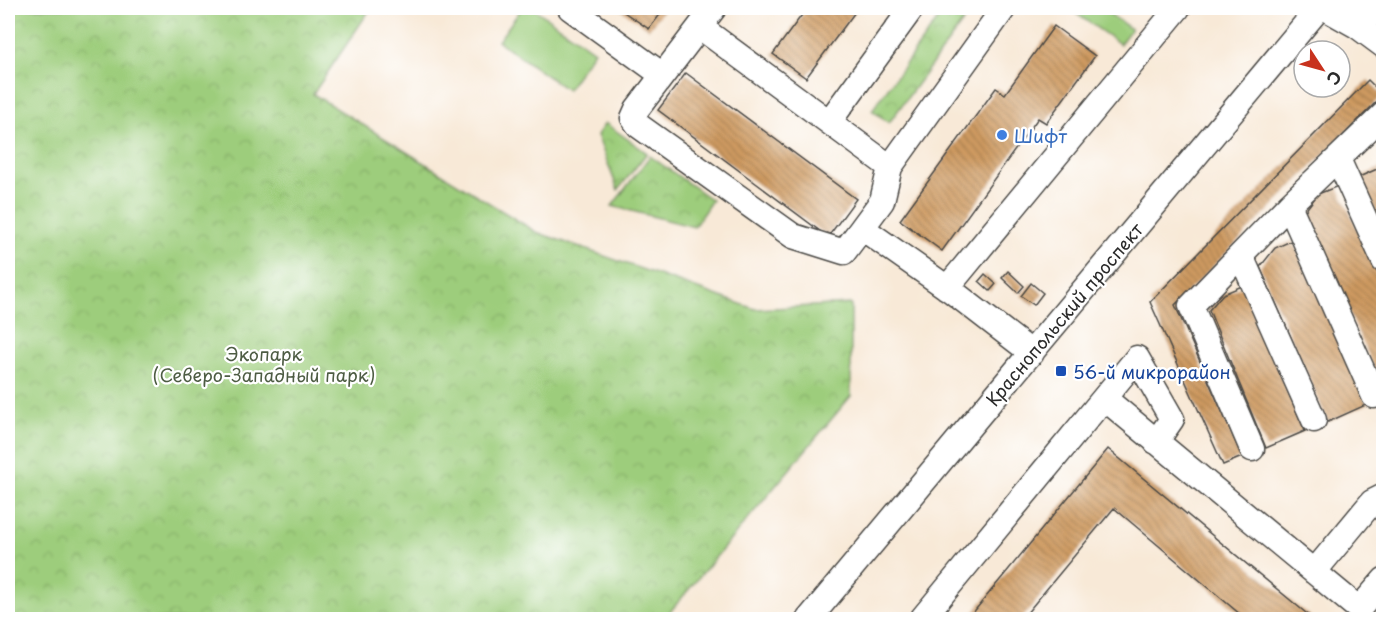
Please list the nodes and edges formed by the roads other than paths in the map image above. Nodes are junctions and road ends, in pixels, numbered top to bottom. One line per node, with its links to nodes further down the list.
1 (570, 8): 12 (street)
2 (714, 8): 10 (street)
3 (912, 8): 14 (street)
4 (1004, 8): 16 (street)
5 (1178, 8): 21 (street)
6 (1319, 8): 22 (street, Краснопольский проспект)
7 (1326, 8): 9 (street)
8 (1379, 8): 9 (street)
9 (1357, 26): 11 (street)
10 (700, 27): 12 (street); 14 (street)
11 (1383, 46)
12 (662, 74): 18 (street)
13 (1383, 114): 15 (street)
14 (829, 123): 16 (street)
15 (1338, 159): 17 (street); 20 (street)
16 (890, 167): 18 (street)
17 (1289, 205): 19 (street); 23 (street)
18 (862, 228): 21 (street)
19 (1240, 256): 25 (street); 27 (street)
20 (1383, 261)
21 (947, 288): 22 (street)
22 (1032, 353): 32 (street, Краснопольский проспект)
23 (1374, 396)
24 (1104, 398): 26 (street); 26 (street); 33 (street)
25 (1314, 420)
26 (1156, 442): 29 (street)
27 (1252, 449)
28 (1383, 496): 29 (street)
29 (1314, 572): 31 (street)
30 (1383, 580): 31 (street)
31 (1365, 610)
32 (808, 620)
33 (921, 620)

